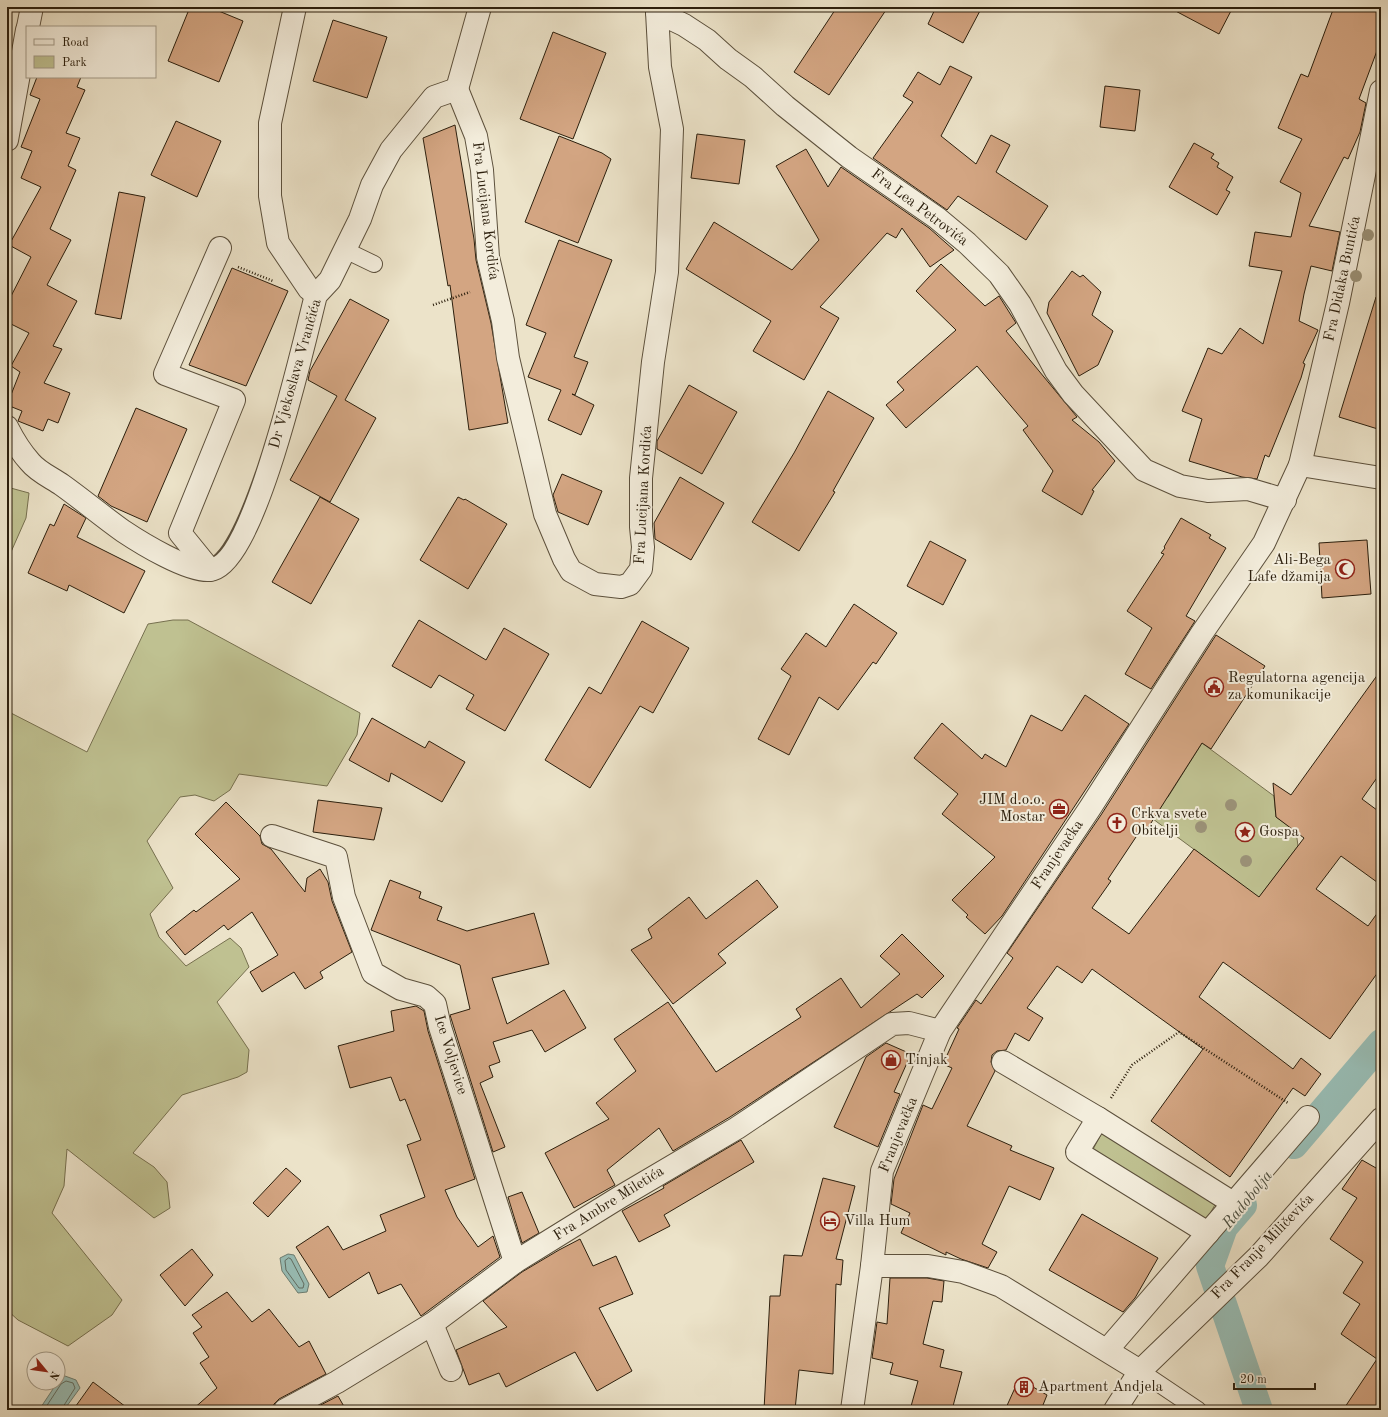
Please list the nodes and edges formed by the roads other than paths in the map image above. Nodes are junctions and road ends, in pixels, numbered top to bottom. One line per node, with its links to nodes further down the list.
1 (32, 7): 5 (street)
2 (295, 7): 13 (street)
3 (480, 7): 7 (street)
4 (659, 10): 7 (street, Fra Lucijana Kordića); 17 (street, Fra Lea Petrovića)
5 (27, 26)
6 (26, 34): 9 (street)
7 (457, 89): 11 (street, Dr Vjekoslava Vrančića)
8 (1381, 91): 15 (street, Fra Didaka Buntića)
9 (7, 140)
10 (220, 248): 18 (street)
11 (345, 250): 12 (lane); 13 (street, Dr Vjekoslava Vrančića)
12 (374, 264)
13 (316, 295): 18 (street, Dr Vjekoslava Vrančića)
14 (7, 427): 18 (street)
15 (1300, 465): 16 (street); 17 (street, Franjevačka)
16 (1381, 478)
17 (1285, 500): 20 (street, Franjevačka)
18 (210, 570)
19 (272, 836): 27 (street, Ice Voljevice)
20 (940, 1031): 27 (street, Fra Ambre Miletića); 28 (street, Franjevačka)
21 (1003, 1062): 23 (street)
22 (1308, 1117): 25 (street)
23 (1098, 1118): 25 (street); 26 (street)
24 (1380, 1122): 32 (street, Fra Franje Miličevića)
25 (1233, 1203): 26 (street)
26 (1208, 1233): 30 (street)
27 (515, 1262): 29 (street, Fra Ambre Miletića)
28 (872, 1266): 30 (street); 34 (street, Franjevačka)
29 (432, 1324): 31 (street); 33 (street, Fra Ambre Miletića)
30 (1107, 1350): 32 (street)
31 (451, 1370)
32 (1140, 1371): 35 (street); 36 (lane)
33 (293, 1408)
34 (852, 1410)
35 (1115, 1410)
36 (1198, 1410)

